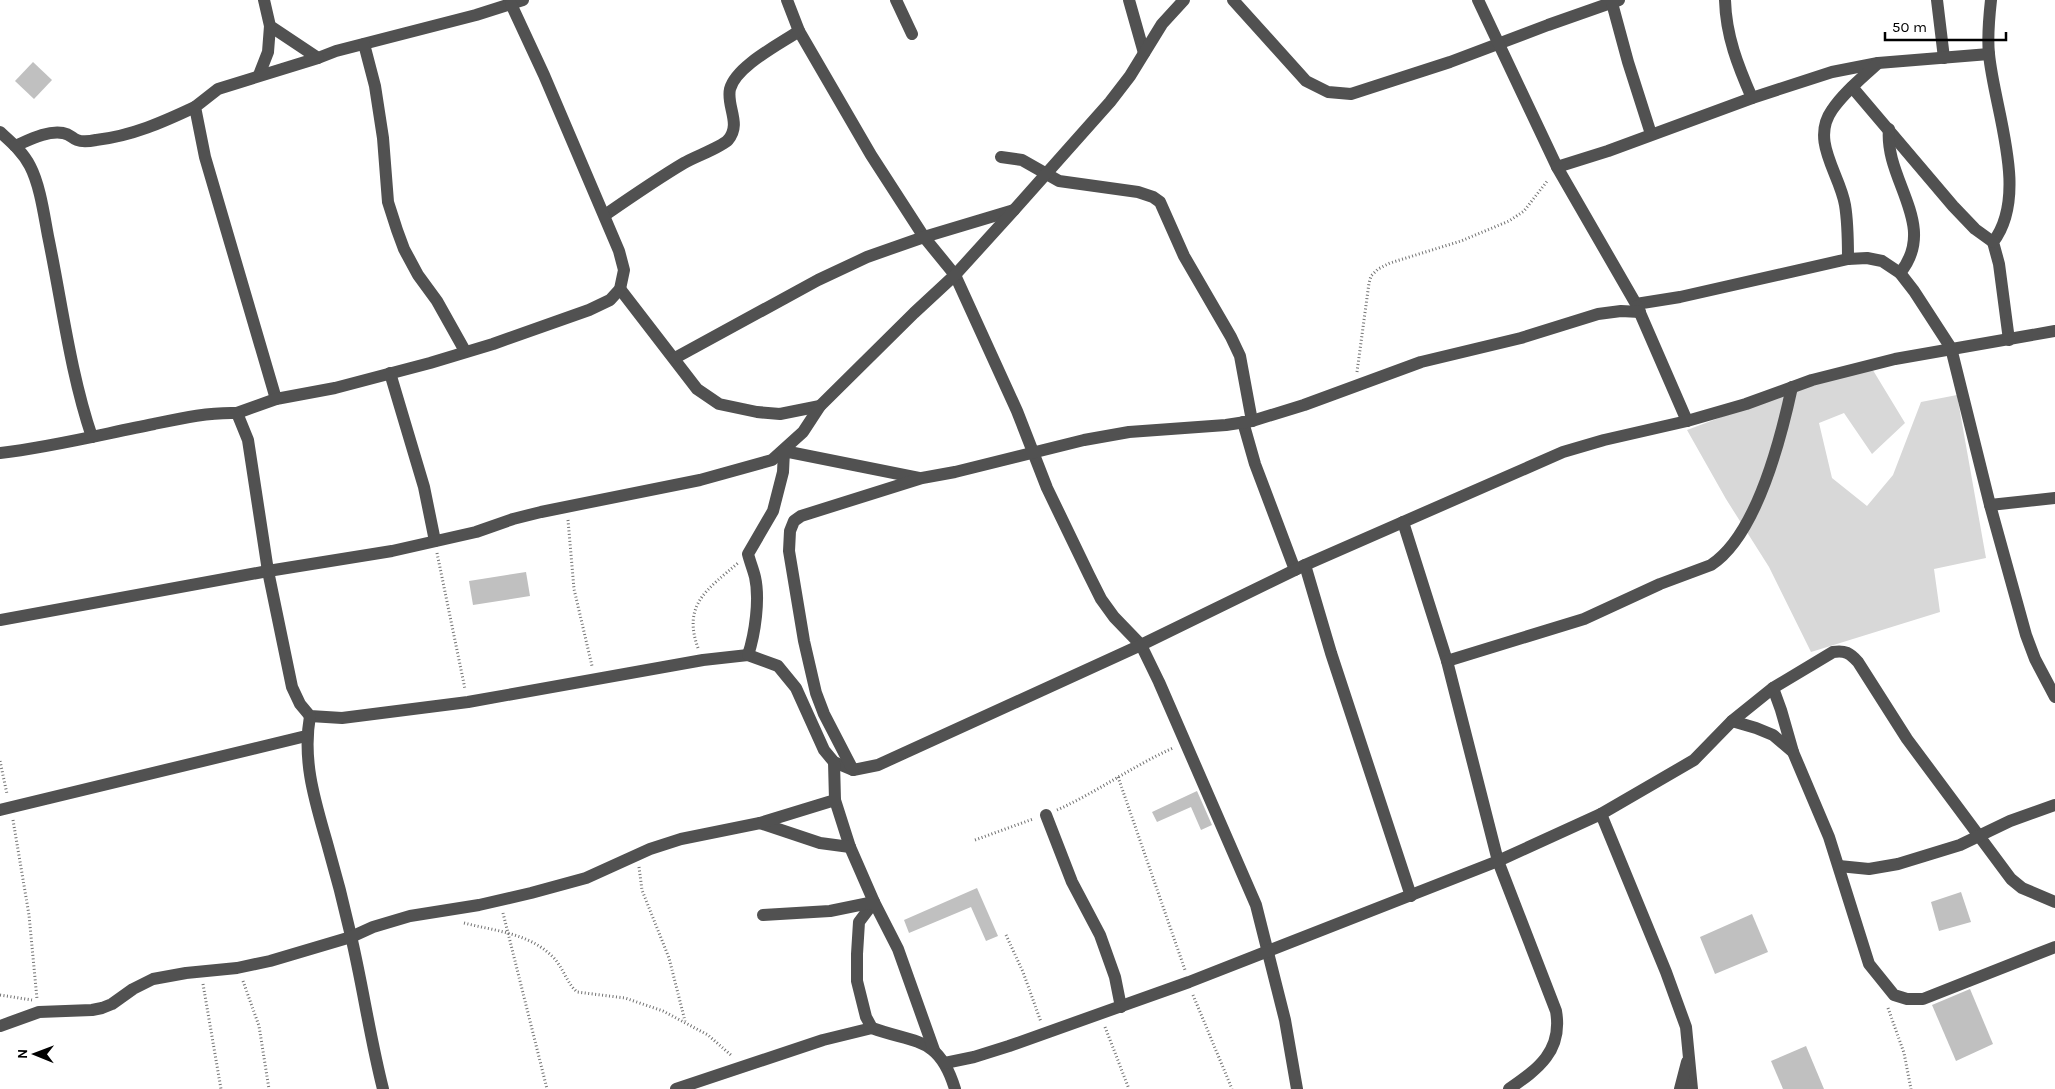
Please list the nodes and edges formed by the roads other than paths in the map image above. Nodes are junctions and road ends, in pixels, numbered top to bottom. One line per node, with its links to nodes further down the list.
1 (264, 0): 14 (street)
2 (524, 0): 13 (street)
3 (787, 0): 15 (street)
4 (896, 0): 16 (street)
5 (1129, 0): 19 (street)
6 (1184, 0): 19 (street)
7 (1233, 0): 18 (street)
8 (1478, 0): 18 (street)
9 (1725, 0): 26 (street)
10 (1937, 0): 22 (street)
11 (1991, 0): 20 (street)
12 (1616, 1): 18 (street); 30 (street)
13 (511, 4): 17 (street); 36 (street)
14 (270, 26): 21 (street); 24 (street)
15 (799, 31): 36 (street); 37 (street)
16 (912, 34)
17 (364, 44): 21 (street); 47 (street)
18 (1498, 44): 33 (street)
19 (1144, 52): 34 (street)
20 (1989, 54): 22 (street); 38 (street)
21 (318, 58): 24 (street)
22 (1944, 58): 23 (street)
23 (1878, 63): 25 (street); 26 (street)
24 (259, 75): 27 (street)
25 (1852, 87): 28 (street); 39 (street)
26 (1752, 98): 30 (street)
27 (195, 107): 31 (street); 51 (street)
28 (1889, 129): 38 (street); 40 (street)
29 (0, 132): 31 (street)
30 (1651, 134): 33 (street)
31 (15, 146): 56 (street)
32 (1001, 157): 34 (street)
33 (1558, 168): 43 (street)
34 (1047, 174): 35 (street); 54 (street)
35 (1014, 210): 37 (street); 41 (street)
36 (604, 216): 42 (street)
37 (924, 237): 41 (street); 48 (street)
38 (1993, 242): 45 (street)
39 (1848, 259): 40 (street); 43 (street)
40 (1900, 273): 46 (street)
41 (955, 275): 52 (street); 59 (street)
42 (620, 289): 47 (street); 48 (street)
43 (1638, 308): 54 (street); 55 (street)
44 (2055, 331): 45 (street)
45 (2009, 340): 46 (street)
46 (1951, 348): 50 (street); 62 (street)
47 (466, 352): 49 (street)
48 (675, 358): 52 (street)
49 (390, 373): 51 (street); 64 (street)
50 (1792, 387): 55 (street); 70 (street)
51 (276, 400): 53 (street)
52 (820, 406): 57 (street)
53 (237, 413): 56 (street); 66 (street)
54 (1248, 421): 59 (street); 65 (street)
55 (1686, 421): 63 (street)
56 (92, 437): 58 (street)
57 (784, 451): 60 (street); 64 (street); 69 (street)
58 (0, 453)
59 (1033, 453): 60 (street); 68 (street)
60 (922, 478): 78 (street)
61 (2055, 498): 62 (street)
62 (1990, 505): 72 (street)
63 (1403, 522): 65 (street); 70 (street)
64 (435, 542): 66 (street)
65 (1300, 568): 68 (street); 89 (street)
66 (268, 571): 67 (street); 73 (street)
67 (0, 620)
68 (1141, 645): 78 (street); 95 (street)
69 (748, 655): 73 (street); 77 (street)
70 (1447, 661): 87 (street)
71 (1773, 688): 74 (street); 76 (street); 85 (street)
72 (2055, 697)
73 (310, 716): 75 (street)
74 (1732, 721): 76 (street); 82 (street)
75 (306, 736): 81 (street); 93 (street)
76 (1792, 752): 88 (street)
77 (834, 762): 78 (street); 79 (street)
78 (853, 770)
79 (835, 800): 84 (street); 86 (street)
80 (2055, 805): 85 (street)
81 (6, 809)
82 (1601, 814): 87 (street); 100 (street)
83 (1046, 815): 96 (street)
84 (760, 823): 86 (street); 93 (street)
85 (1978, 836): 88 (street); 91 (street)
86 (850, 847): 90 (street)
87 (1498, 861): 89 (street); 106 (street)
88 (1839, 866): 94 (street)
89 (1411, 896): 95 (street)
90 (874, 902): 92 (street); 98 (street); 99 (street)
91 (2055, 902)
92 (762, 915)
93 (351, 937): 97 (street); 102 (street)
94 (2055, 947)
95 (1269, 952): 96 (street); 105 (street)
96 (1121, 1007): 101 (street)
97 (0, 1026)
98 (872, 1028): 99 (street); 103 (street)
99 (934, 1050): 101 (street)
100 (1690, 1051): 107 (street); 108 (street)
101 (946, 1063): 104 (street)
102 (383, 1089)
103 (676, 1089)
104 (955, 1089)
105 (1297, 1089)
106 (1509, 1089)
107 (1680, 1089)
108 (1692, 1089)

